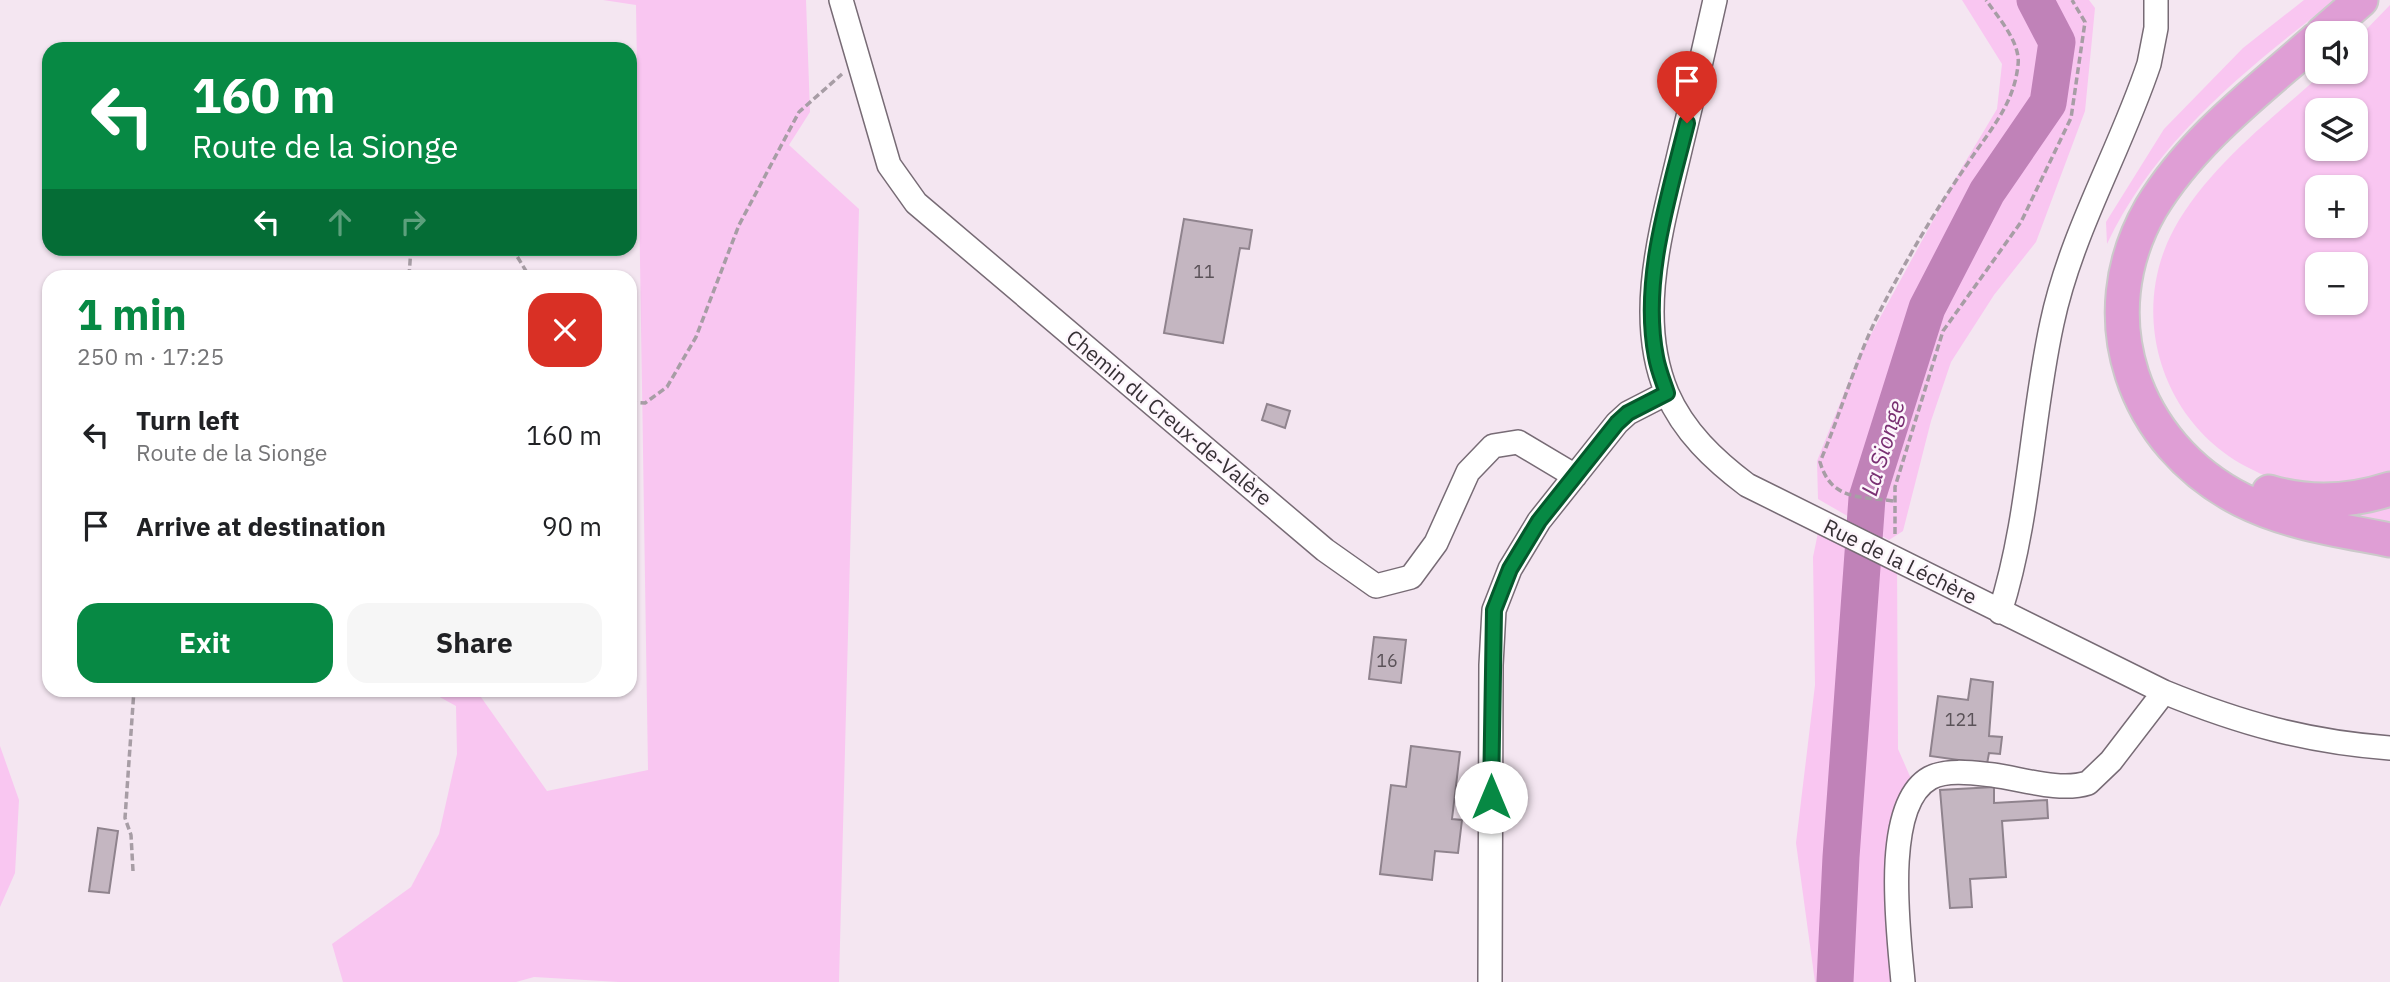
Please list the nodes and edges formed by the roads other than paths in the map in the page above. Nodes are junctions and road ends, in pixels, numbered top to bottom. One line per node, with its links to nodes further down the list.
1 (841, 0): 10 (street, Chemin du Creux-de-Valère)
2 (1715, 0): 9 (street, Rue de la Léchère)
3 (2156, 0): 13 (street)
4 (2372, 4): 5 (highway); 6 (highway)
5 (2343, 21)
6 (2357, 21)
7 (2305, 50): 12 (highway)
8 (2305, 71): 11 (highway)
9 (1667, 393): 10 (street); 13 (street, Rue de la Léchère)
10 (1575, 475): 16 (street)
11 (2390, 489)
12 (2390, 540)
13 (2000, 612): 14 (street, Rue de la Léchère)
14 (2164, 692): 15 (street, Rue de la Léchère); 17 (street)
15 (2390, 748)
16 (1490, 982)
17 (1903, 982)

